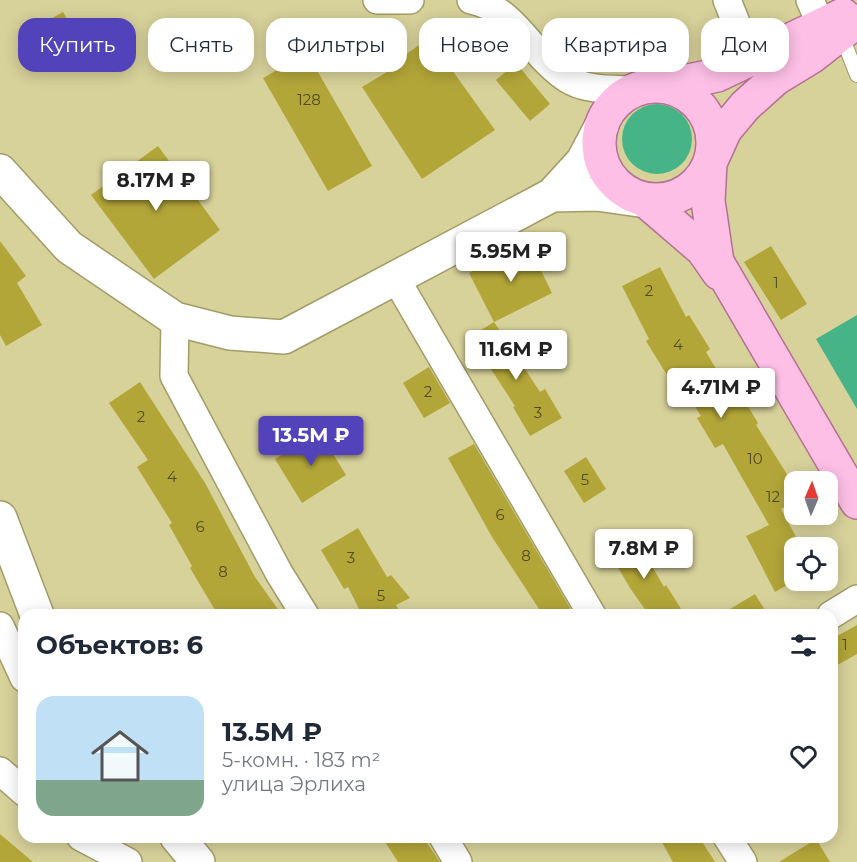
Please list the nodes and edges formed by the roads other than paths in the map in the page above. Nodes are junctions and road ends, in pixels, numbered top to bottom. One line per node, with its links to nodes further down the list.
1 (377, 0): 2 (street)
2 (410, 0)
3 (471, 0): 10 (street)
4 (727, 0): 5 (street)
5 (734, 18)
6 (837, 18): 7 (main road); 9 (lane); 12 (main road)
7 (789, 41)
8 (724, 72): 10 (main road)
9 (857, 75)
10 (650, 88): 11 (main road); 12 (main road)
11 (602, 125): 14 (street); 15 (main road)
12 (710, 163): 15 (main road); 18 (main road)
13 (0, 171): 17 (street)
14 (552, 195): 15 (street); 16 (street)
15 (646, 201): 19 (main road)
16 (396, 279): 17 (street); 24 (street)
17 (176, 319): 23 (street)
18 (857, 502)
19 (857, 508)
20 (0, 518): 22 (street)
21 (857, 599): 25 (street)
22 (35, 609)
23 (301, 609)
24 (588, 609)
25 (838, 611)
26 (0, 626): 27 (street)
27 (18, 665)
28 (0, 771): 29 (street)
29 (18, 787)
30 (92, 843): 33 (street)
31 (182, 843): 34 (street)
32 (731, 843): 35 (street)
33 (128, 862)
34 (198, 862)
35 (743, 862)

